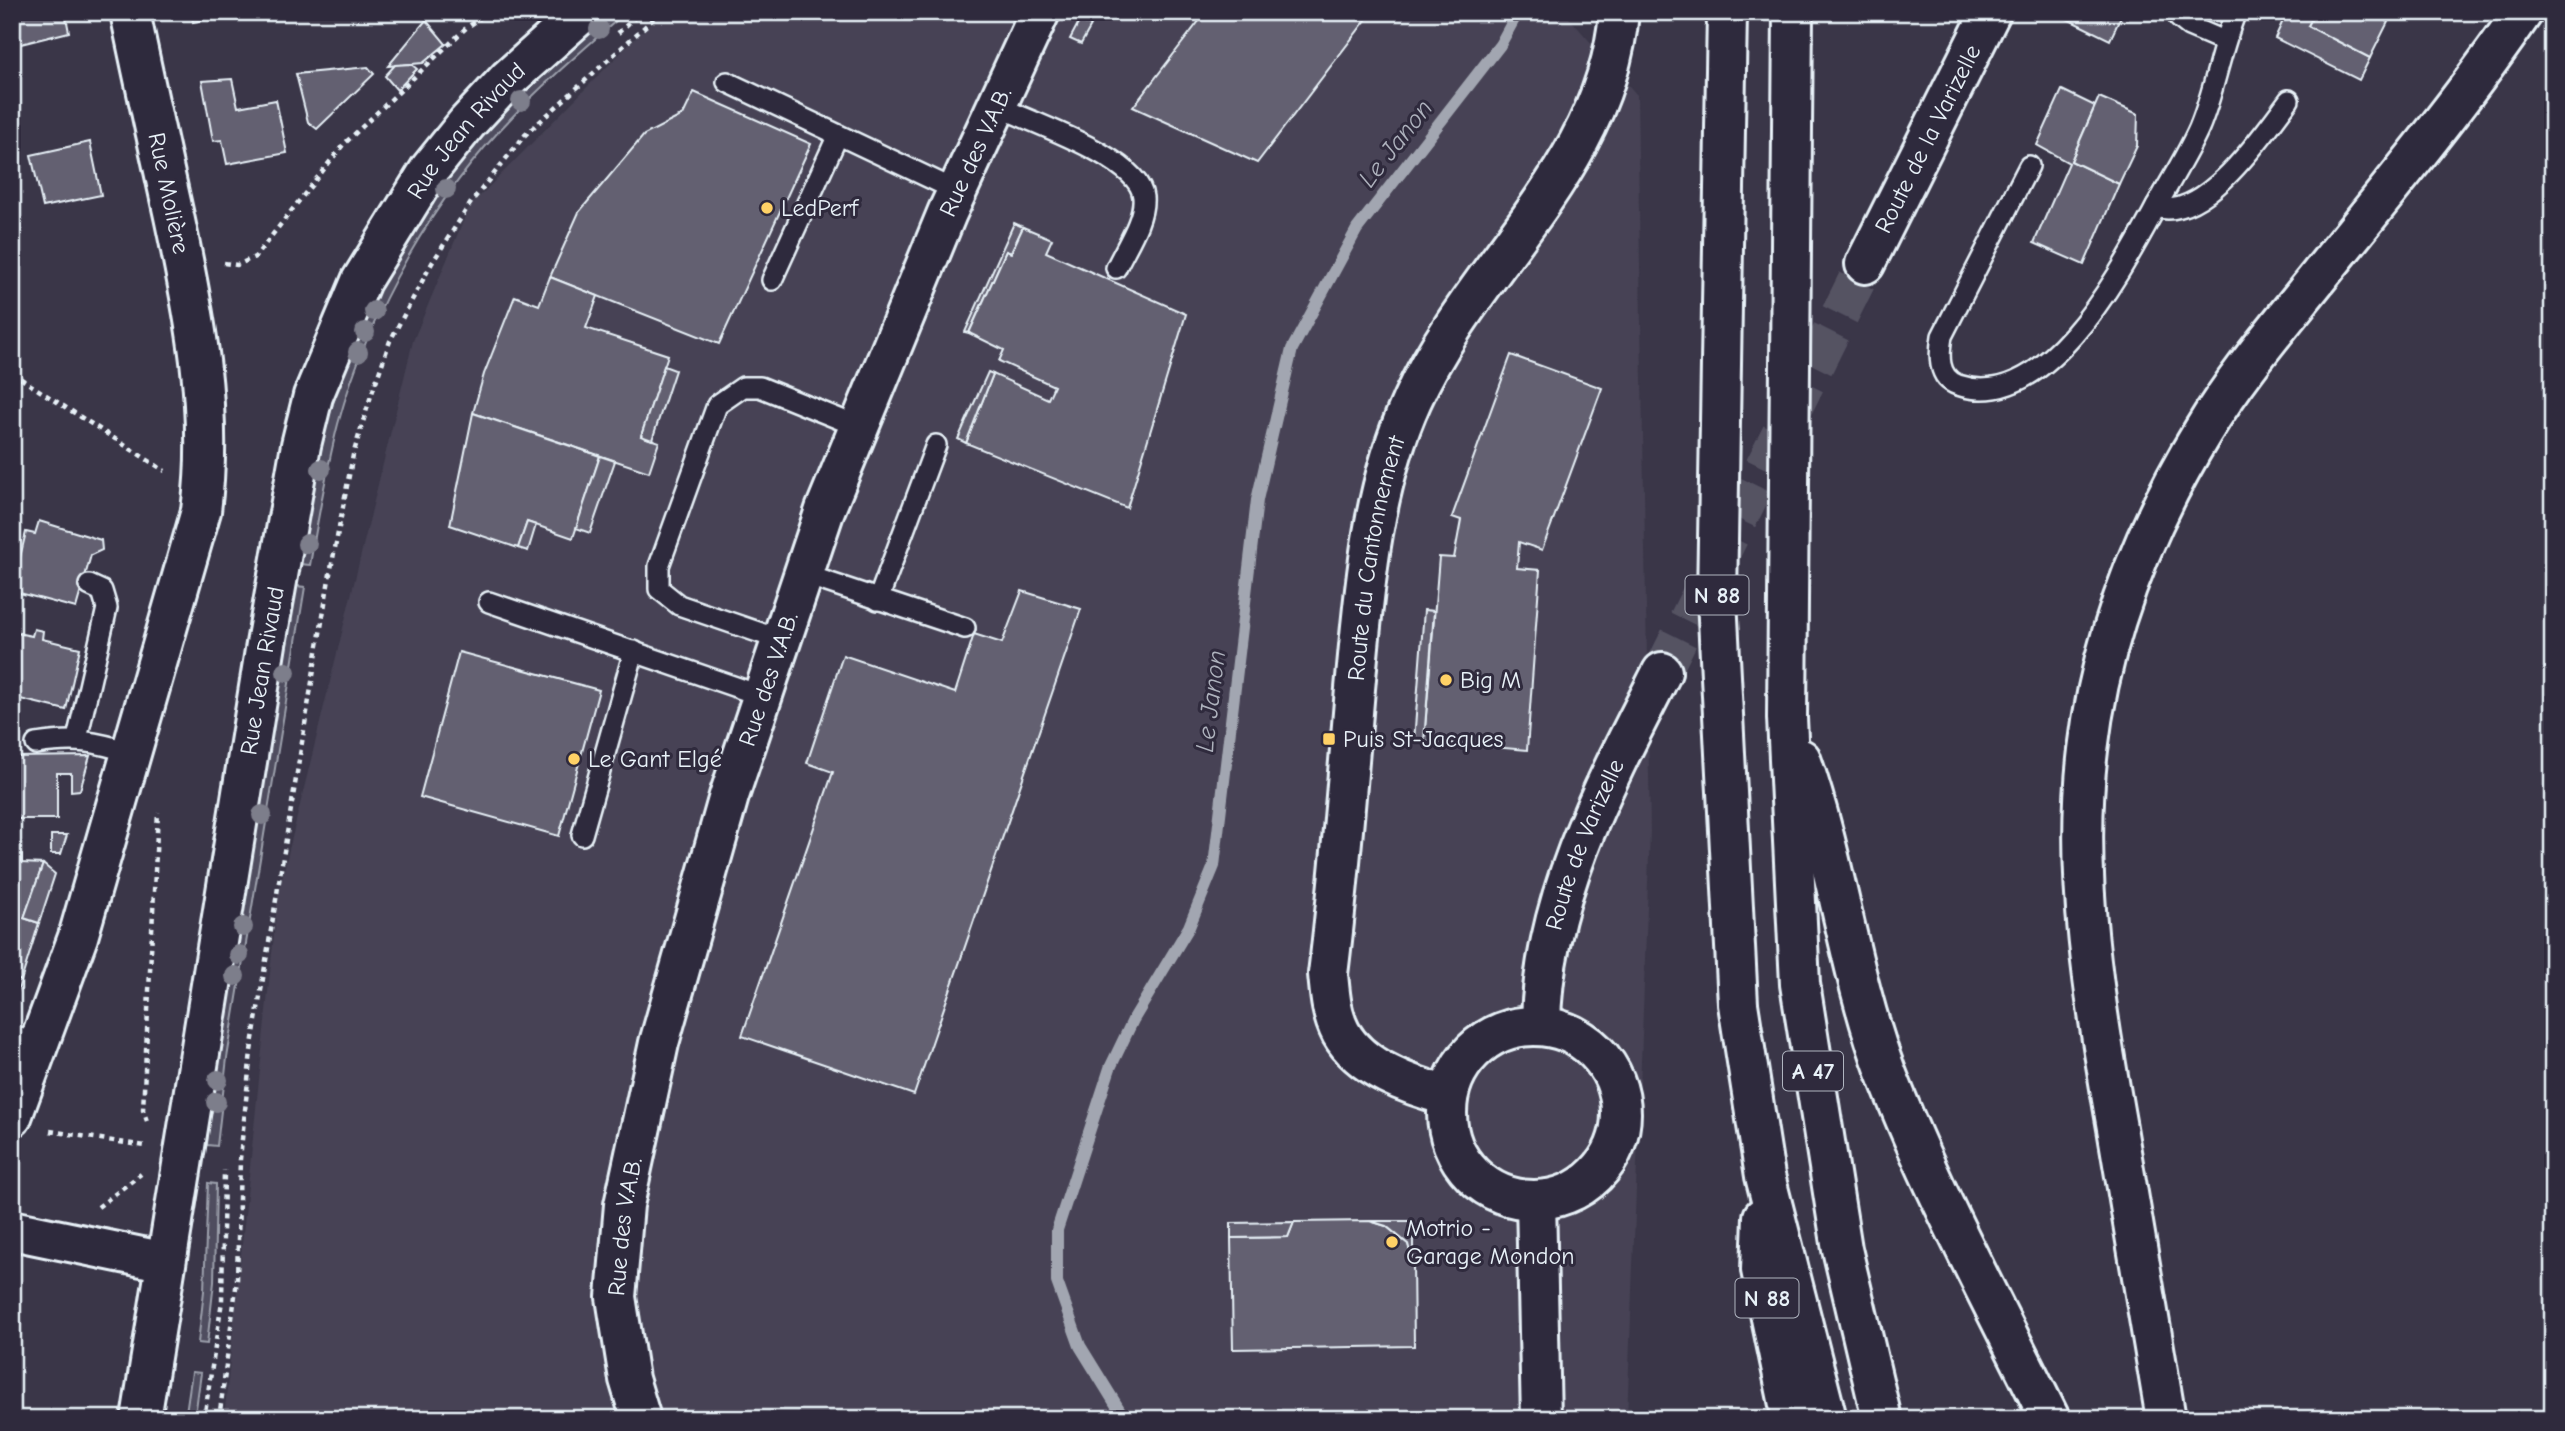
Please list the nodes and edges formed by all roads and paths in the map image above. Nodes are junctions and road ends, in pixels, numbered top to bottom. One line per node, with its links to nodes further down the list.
1 (130, 12): 30 (main road, Rue Molière)
2 (489, 12): 23 (path)
3 (583, 12): 58 (main road, Rue Jean Rivaud)
4 (641, 12): 14 (path)
5 (661, 12): 61 (path)
6 (1040, 12): 18 (main road, Rue des V.A.B.)
7 (1619, 12): 48 (main road, Route du Cantonnement)
8 (1727, 12): 54 (main road, N 88)
9 (1793, 12): 40 (main road)
10 (1991, 12): 24 (main road, Route de la Varizelle)
11 (2179, 12): 15 (lane)
12 (2236, 12): 15 (lane)
13 (2524, 12): 68 (main road)
14 (611, 39)
15 (2224, 41): 22 (lane)
16 (727, 82): 19 (lane)
17 (2289, 100): 22 (lane)
18 (997, 106): 21 (main road, Rue des V.A.B.); 25 (lane)
19 (838, 135): 21 (lane); 26 (lane)
20 (2029, 166): 22 (lane)
21 (957, 191): 28 (main road, Rue des V.A.B.)
22 (2156, 207)
23 (222, 262)
24 (1865, 264)
25 (1116, 268)
26 (772, 279)
27 (12, 373): 30 (path)
28 (859, 427): 31 (main road, Rue des V.A.B.); 36 (lane)
29 (936, 445): 33 (lane)
30 (205, 480): 43 (main road)
31 (803, 574): 33 (lane); 36 (main road, Rue des V.A.B.)
32 (89, 584): 41 (lane)
33 (878, 600): 35 (lane)
34 (489, 602): 37 (lane)
35 (965, 628)
36 (781, 640): 39 (main road, Rue des V.A.B.)
37 (634, 651): 39 (lane); 45 (lane)
38 (1662, 673): 46 (main road, Route de Varizelle)
39 (762, 696): 62 (main road, Rue des V.A.B.)
40 (1787, 718): 66 (main road, A 47); 67 (main road)
41 (77, 739): 42 (lane); 43 (lane)
42 (36, 744)
43 (132, 753): 47 (main road)
44 (159, 800): 49 (path)
45 (582, 835)
46 (1541, 1025): 48 (main road); 55 (main road)
47 (26, 1041): 50 (main road)
48 (1448, 1096): 55 (main road)
49 (143, 1110)
50 (29, 1124): 51 (path)
51 (156, 1147)
52 (224, 1168): 60 (path)
53 (143, 1172): 57 (path)
54 (1765, 1176): 64 (main road, N 88); 65 (main road)
55 (1536, 1201): 63 (main road)
56 (12, 1230): 57 (main road)
57 (58, 1239): 58 (main road)
58 (166, 1262): 59 (main road, Rue Jean Rivaud)
59 (141, 1419)
60 (204, 1419)
61 (219, 1419)
62 (642, 1419)
63 (1541, 1419)
64 (1792, 1419)
65 (1827, 1419)
66 (1882, 1419)
67 (2050, 1419)
68 (2166, 1419)

